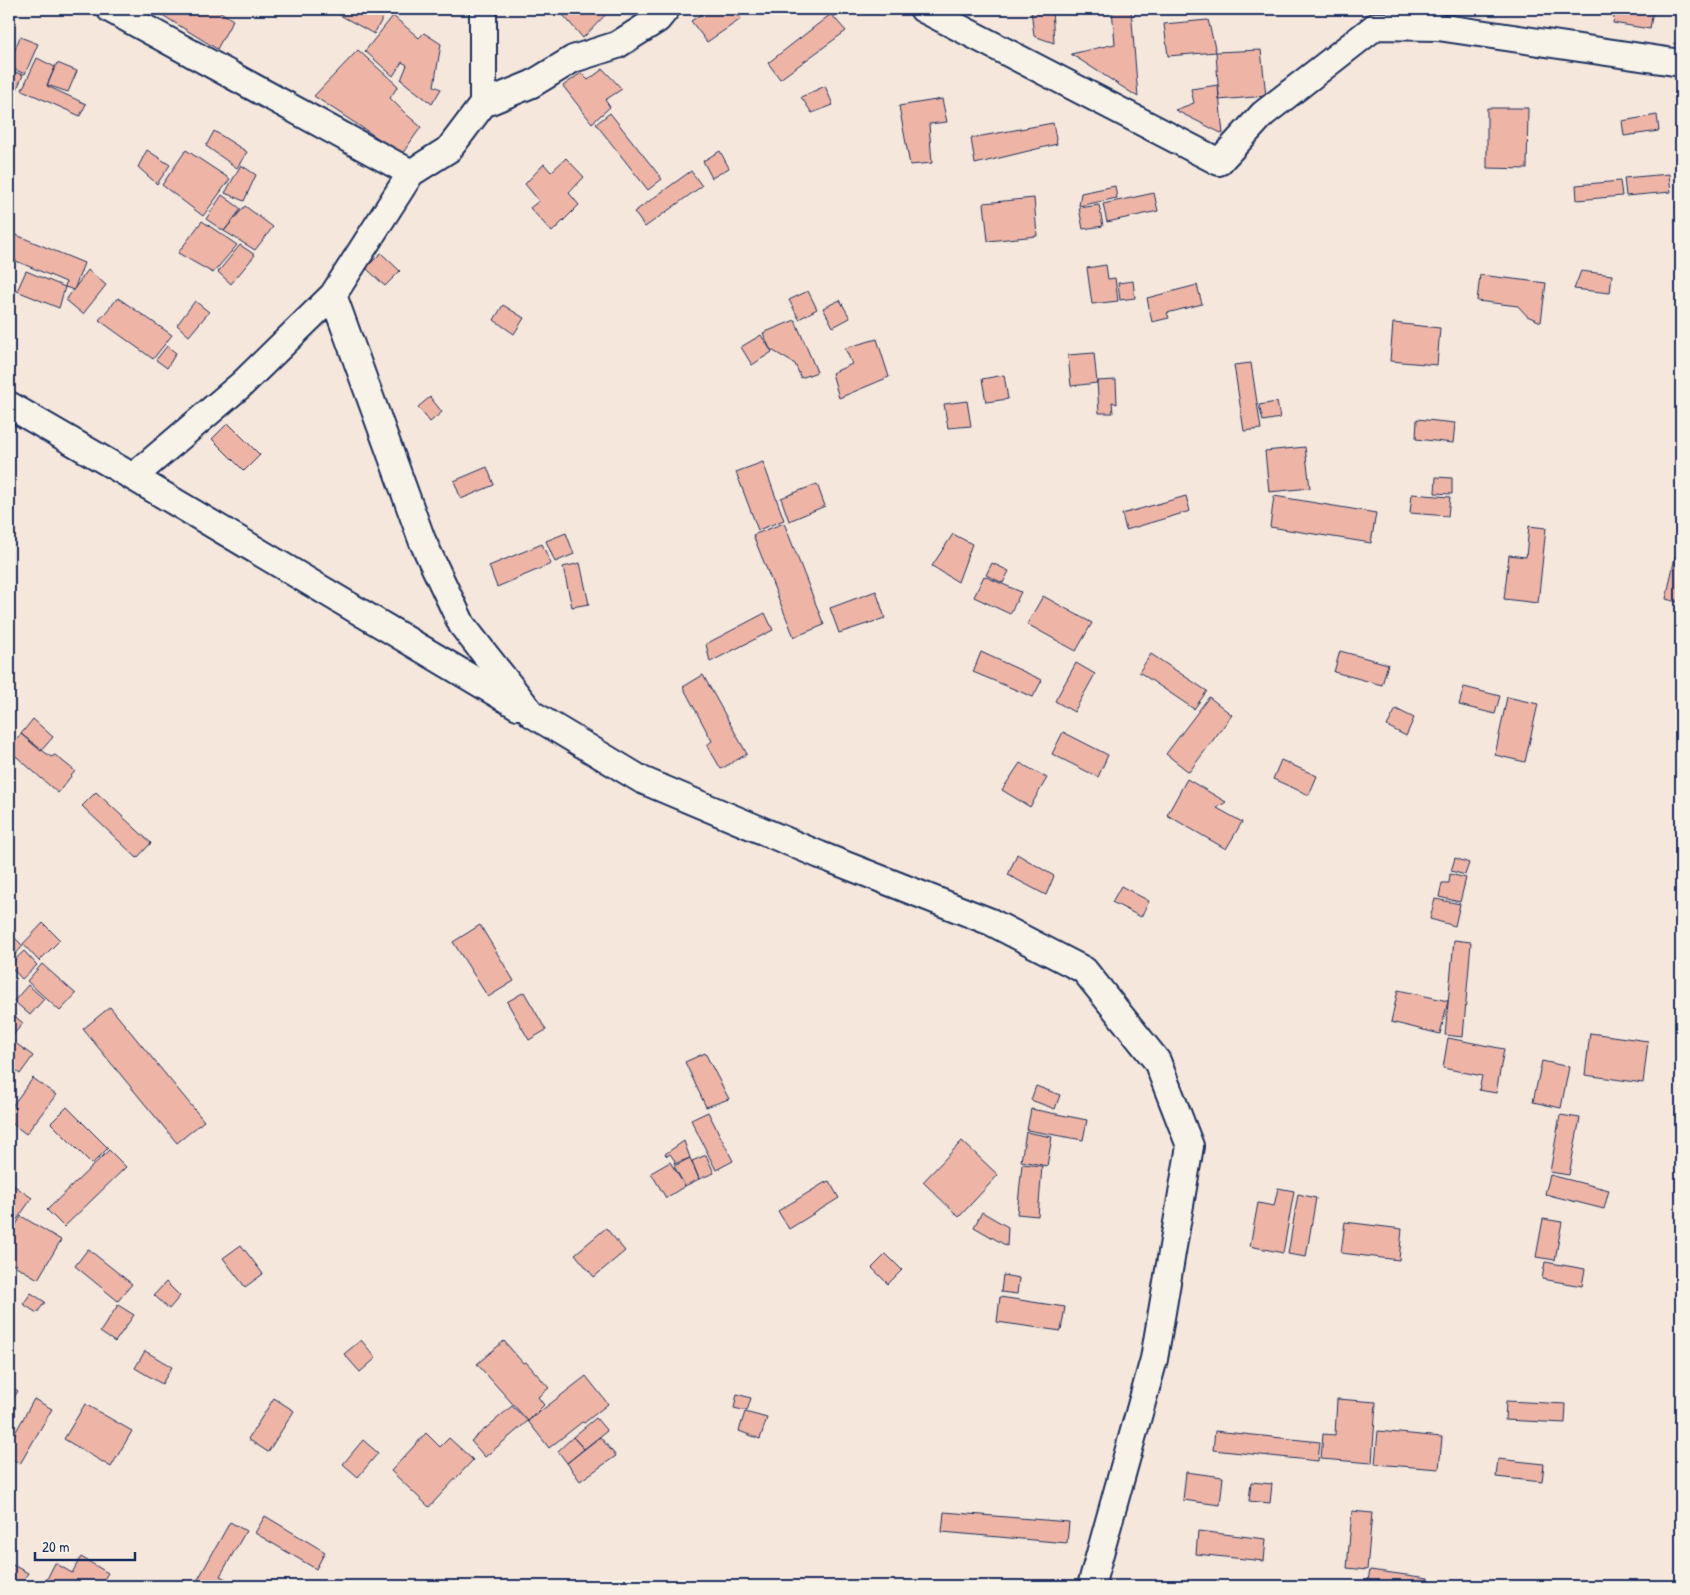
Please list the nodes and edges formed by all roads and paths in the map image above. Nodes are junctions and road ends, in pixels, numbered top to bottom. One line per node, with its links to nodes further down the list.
1 (110, 9): 7 (street)
2 (483, 9): 6 (street)
3 (666, 9): 6 (street)
4 (922, 9): 5 (street)
5 (1681, 63)
6 (483, 104): 7 (street)
7 (411, 173): 8 (street)
8 (333, 295): 10 (street); 11 (street)
9 (9, 405): 10 (street)
10 (133, 477): 11 (street)
11 (532, 714): 12 (street)
12 (1091, 1586)

